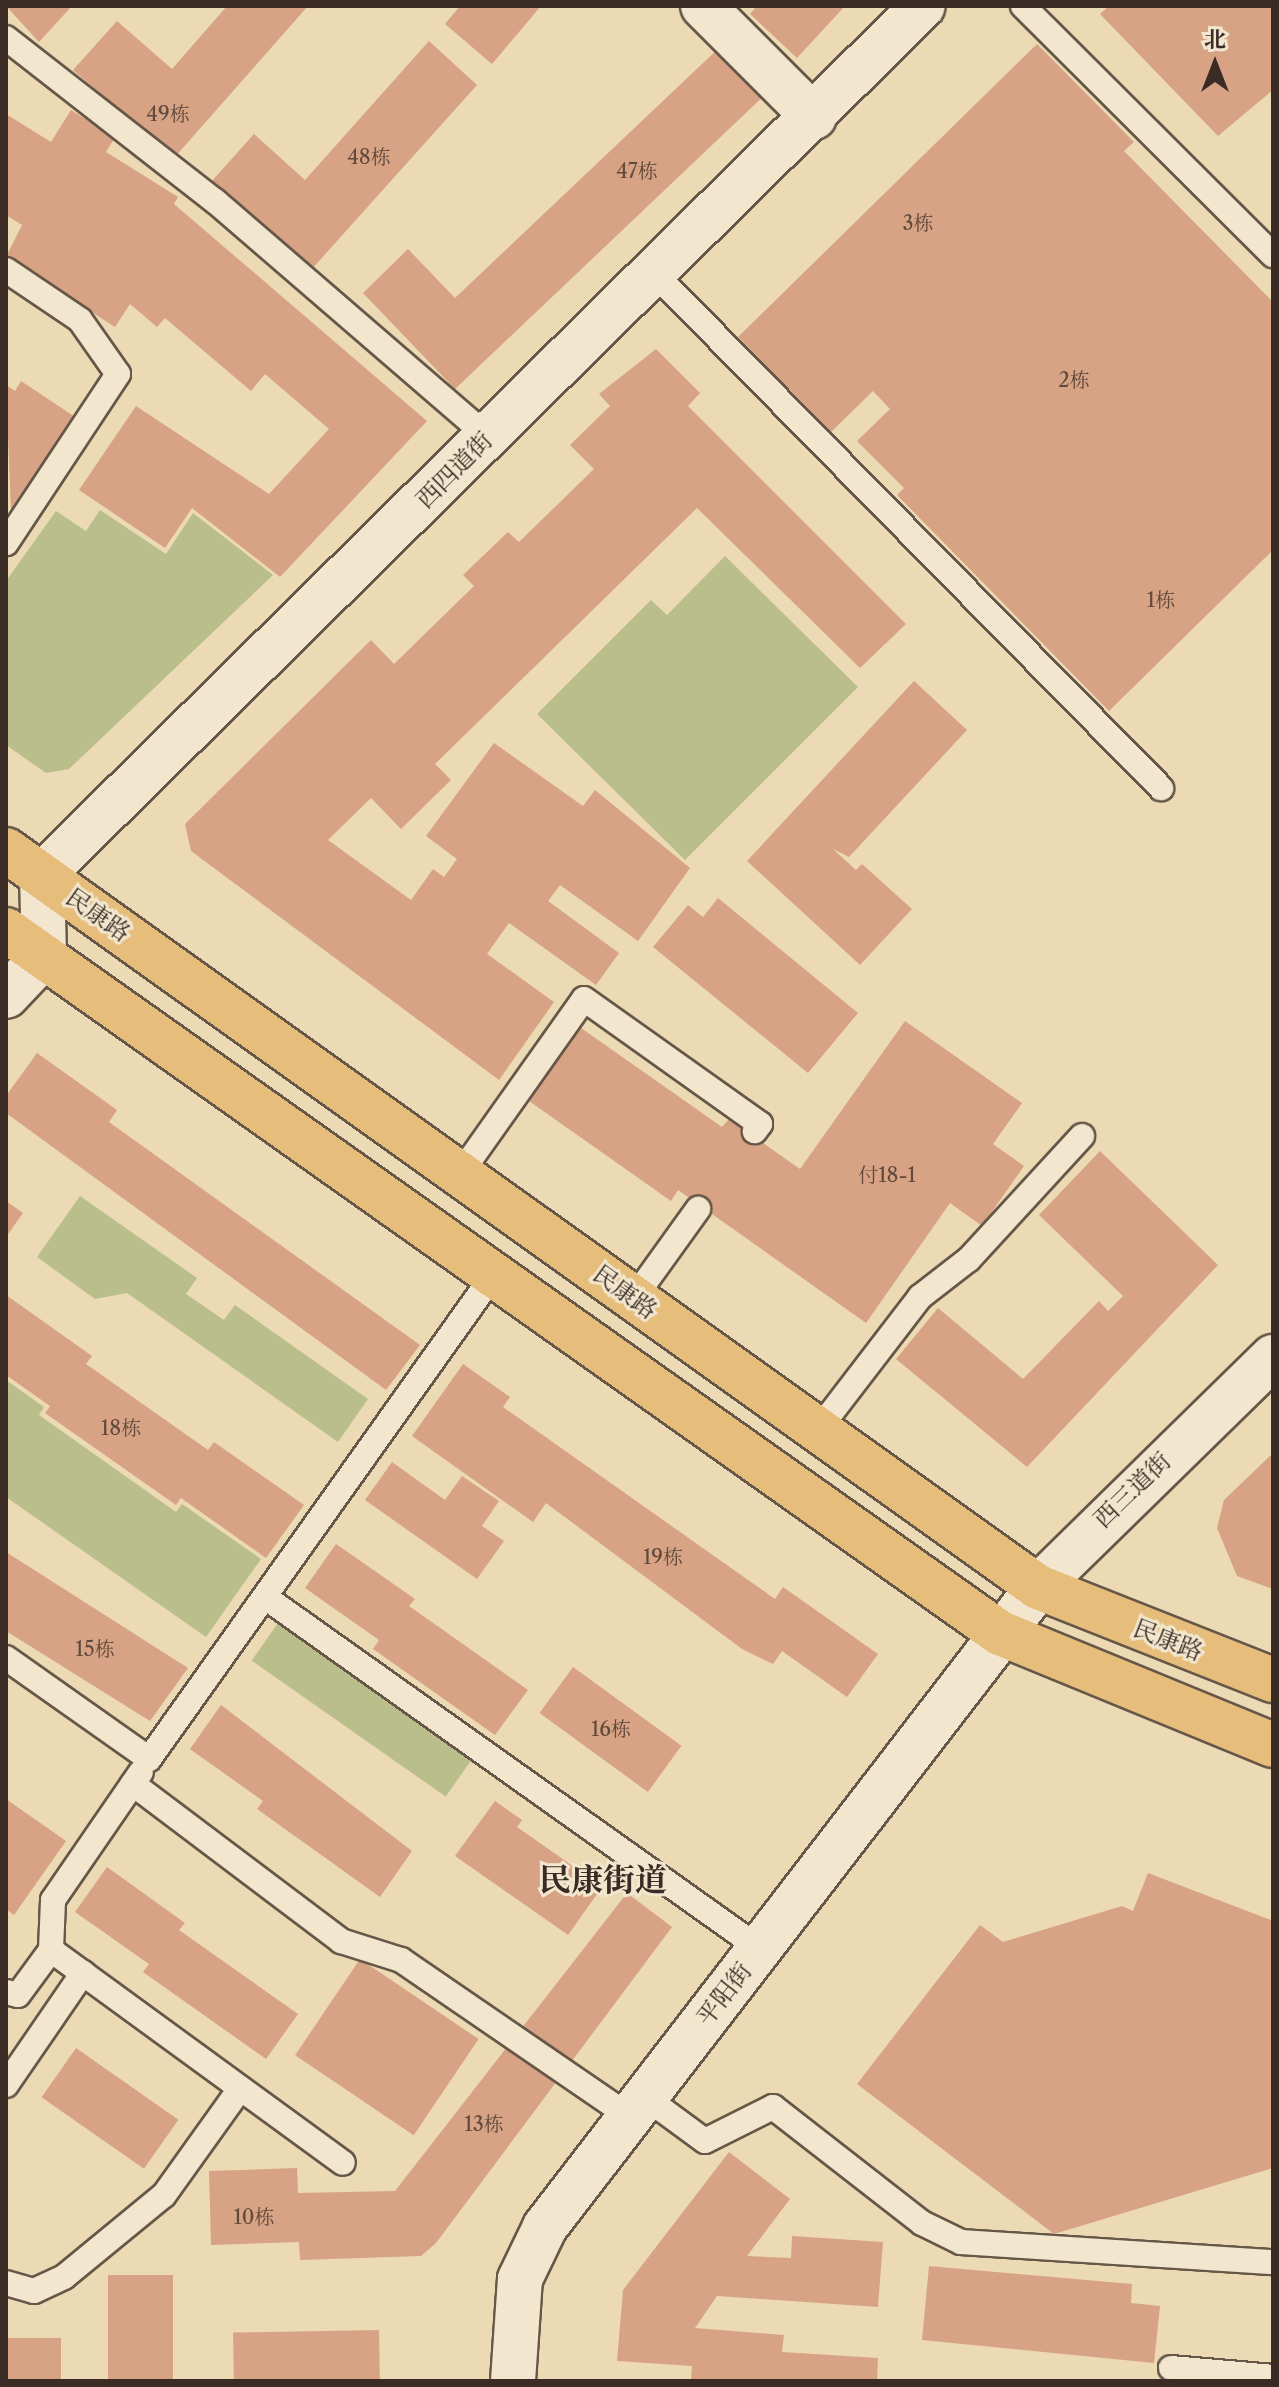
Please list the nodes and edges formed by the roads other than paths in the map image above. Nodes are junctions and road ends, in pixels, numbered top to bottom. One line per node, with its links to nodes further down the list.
1 (703, 6): 5 (street)
2 (923, 6): 5 (street, 西四道街)
3 (1023, 6): 6 (lane)
4 (6, 38): 9 (lane)
5 (814, 117): 8 (street, 西四道街)
6 (1273, 255)
7 (6, 270): 10 (lane)
8 (654, 273): 9 (street, 西四道街); 11 (lane)
9 (488, 437): 13 (street, 西四道街)
10 (6, 543)
11 (1161, 788)
12 (6, 850): 13 (main road, 民康路)
13 (42, 875): 15 (street); 19 (main road, 民康路)
14 (6, 930): 15 (main road)
15 (44, 956): 16 (street); 21 (main road)
16 (6, 996)
17 (755, 1131): 19 (lane)
18 (1082, 1136): 24 (lane)
19 (460, 1174): 22 (main road, 民康路)
20 (698, 1209): 22 (lane)
21 (494, 1274): 26 (lane); 27 (main road)
22 (634, 1298): 24 (main road, 民康路)
23 (1273, 1357): 25 (street, 西三道街)
24 (818, 1430): 25 (main road, 民康路)
25 (1038, 1587): 27 (street, 西三道街); 29 (main road, 民康路)
26 (265, 1597): 31 (lane); 33 (lane)
27 (1000, 1633): 30 (main road); 33 (street, 平阳街)
28 (6, 1658): 31 (lane)
29 (1273, 1680)
30 (1273, 1745)
31 (149, 1759): 32 (lane)
32 (133, 1784): 34 (lane); 39 (lane)
33 (759, 1948): 39 (street, 平阳街)
34 (51, 1950): 35 (lane); 36 (lane)
35 (83, 1973): 37 (lane); 38 (lane)
36 (6, 1992)
37 (6, 2085)
38 (240, 2089): 40 (lane); 42 (lane)
39 (637, 2107): 41 (lane); 45 (street, 平阳街)
40 (343, 2163)
41 (1273, 2262)
42 (6, 2283)
43 (1171, 2368): 44 (lane)
44 (1273, 2377)
45 (513, 2381)

